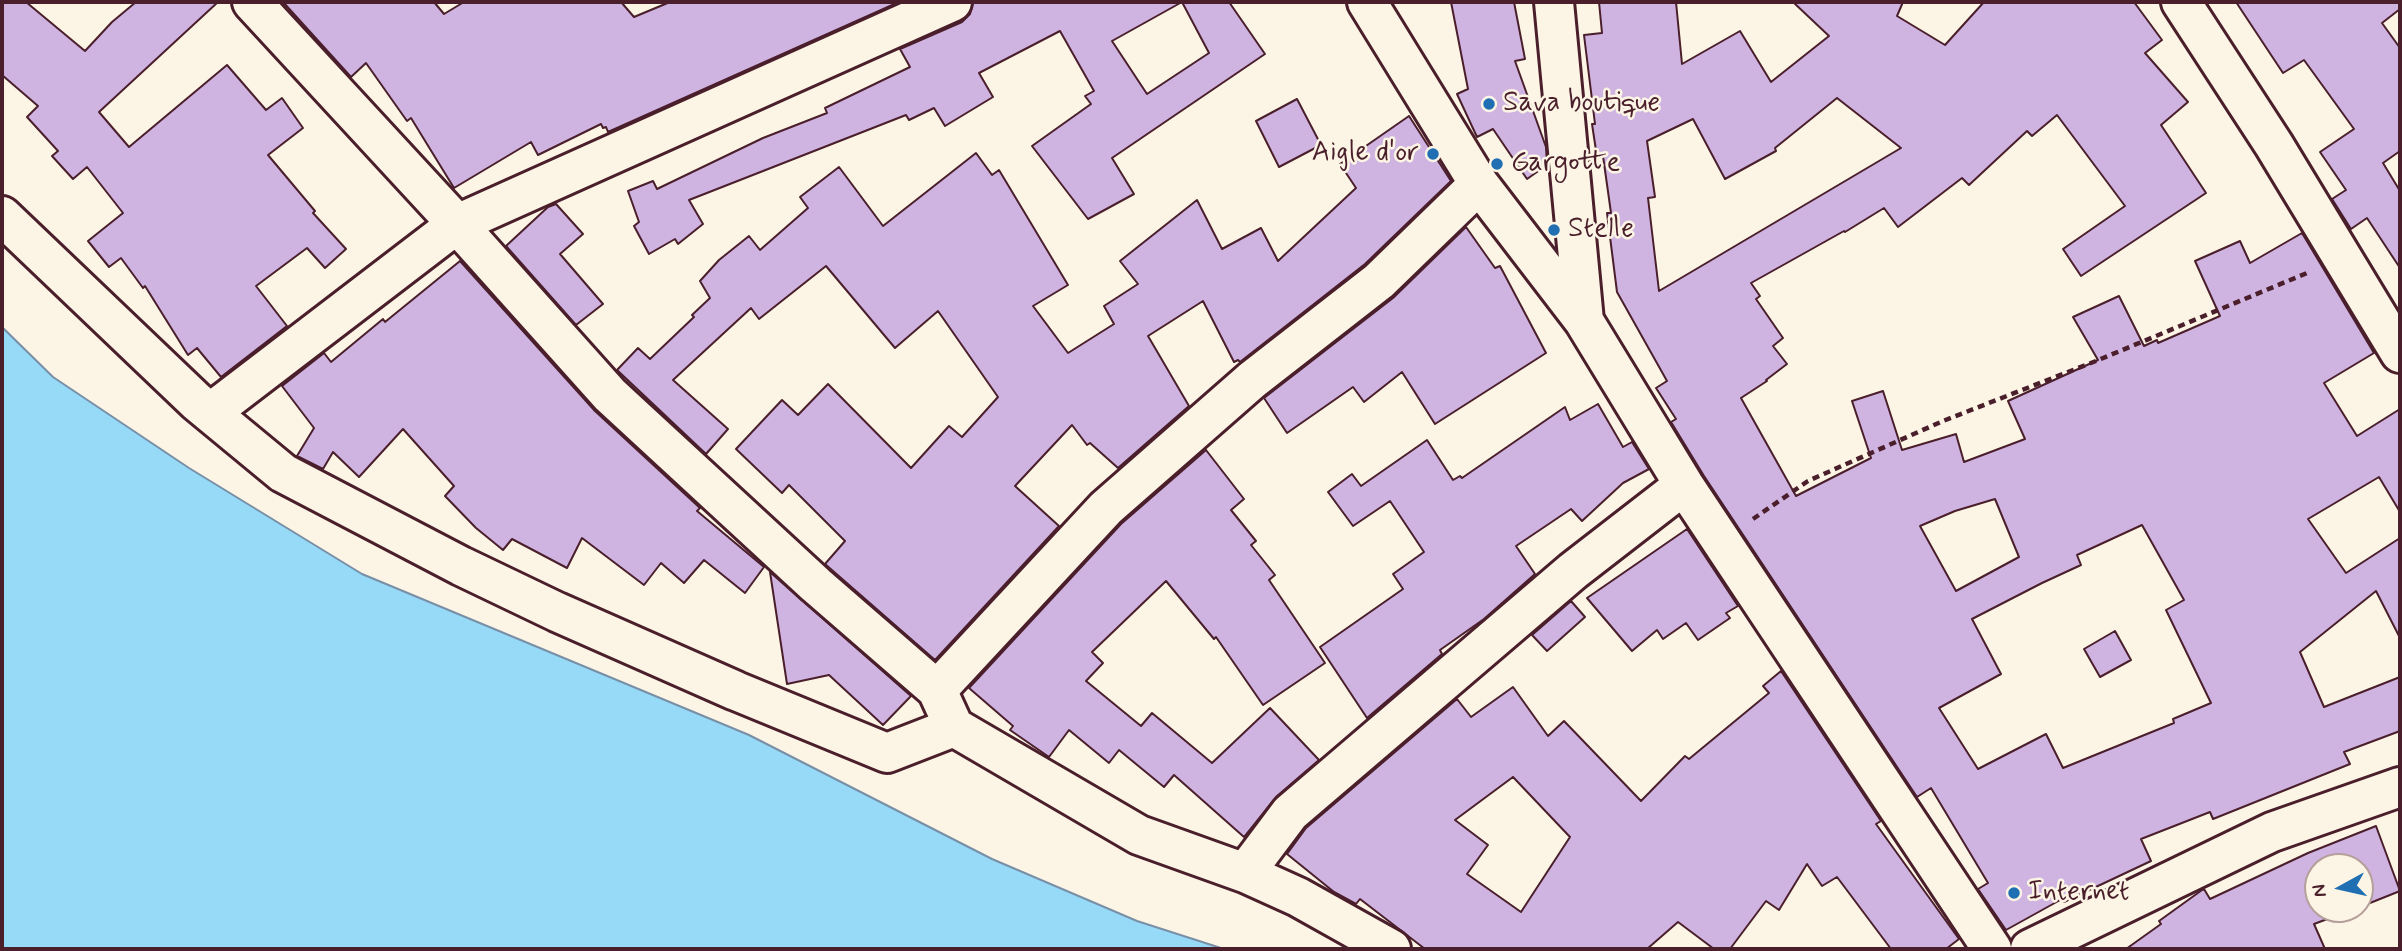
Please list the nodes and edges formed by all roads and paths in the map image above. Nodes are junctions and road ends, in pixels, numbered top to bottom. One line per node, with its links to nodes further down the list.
1 (252, 2): 8 (street)
2 (952, 2): 8 (street)
3 (1367, 2): 6 (street)
4 (1554, 2): 10 (street)
5 (2181, 2): 9 (street)
6 (1479, 184): 10 (street); 15 (street)
7 (2, 216): 12 (street)
8 (457, 224): 12 (street); 15 (street)
9 (2342, 258): 11 (street); 14 (path)
10 (1584, 321): 13 (street)
11 (2400, 353)
12 (210, 413): 16 (street)
13 (1684, 485): 14 (street); 18 (street)
14 (1720, 541): 20 (street)
15 (937, 690): 16 (street)
16 (954, 727): 18 (street)
17 (2400, 787): 21 (street)
18 (1245, 873): 19 (street)
19 (1391, 949)
20 (1992, 949)
21 (2030, 949)

